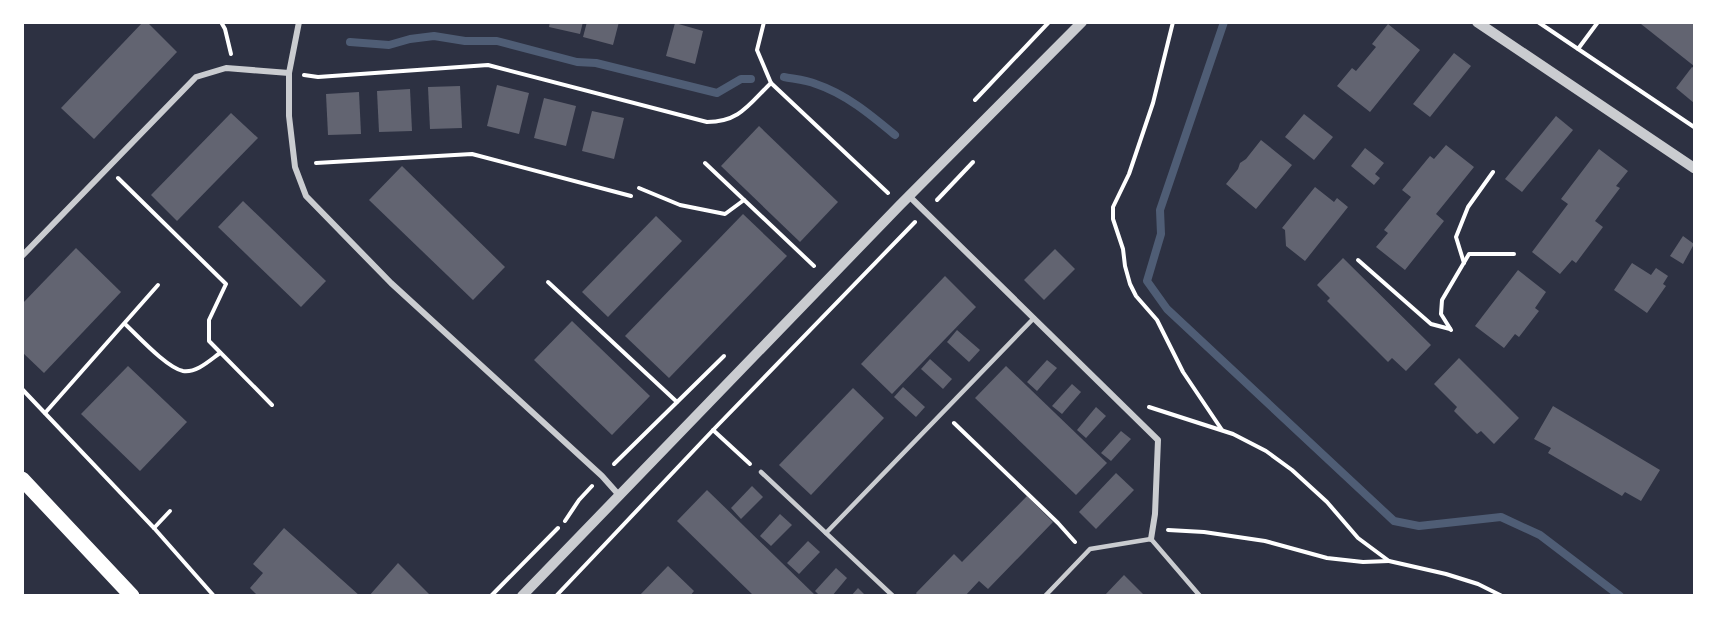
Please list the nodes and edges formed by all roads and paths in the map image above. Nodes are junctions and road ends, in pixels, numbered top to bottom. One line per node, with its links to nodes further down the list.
1 (221, 22): 10 (path)
2 (299, 22): 11 (street)
3 (764, 22): 12 (path)
4 (1082, 22): 23 (street)
5 (1173, 22): 43 (path)
6 (1477, 22): 18 (street)
7 (1538, 22): 9 (path)
8 (1598, 22): 9 (path)
9 (1578, 49): 13 (path)
10 (235, 69): 11 (street); 17 (street)
11 (289, 74): 12 (path); 46 (street)
12 (771, 83): 21 (path)
13 (1695, 128)
14 (981, 153): 25 (path)
15 (316, 163): 22 (path)
16 (705, 163): 24 (path)
17 (108, 168): 27 (street); 35 (path)
18 (1695, 168)
19 (1493, 172): 29 (path)
20 (639, 188): 24 (path)
21 (886, 191)
22 (631, 196)
23 (909, 196): 25 (street); 46 (street)
24 (744, 200): 30 (path)
25 (926, 212): 33 (street); 42 (path)
26 (1514, 254): 29 (path)
27 (22, 256)
28 (1358, 260): 29 (path)
29 (1464, 264)
30 (814, 266)
31 (548, 282): 37 (path)
32 (158, 285): 34 (path)
33 (1034, 318): 38 (street); 40 (lane)
34 (125, 324): 35 (path); 41 (path)
35 (220, 353): 39 (path)
36 (22, 389): 41 (path)
37 (677, 402)
38 (1122, 404): 43 (path); 49 (street)
39 (272, 405)
40 (943, 412): 50 (lane); 52 (path)
41 (45, 413): 48 (path)
42 (713, 430): 44 (path); 57 (path)
43 (1222, 430): 53 (path)
44 (762, 472): 50 (lane)
45 (22, 479): 54 (main road)
46 (618, 495): 56 (street)
47 (170, 511): 48 (path)
48 (154, 528): 55 (path)
49 (1153, 529): 51 (street); 53 (path)
50 (826, 533): 58 (lane)
51 (1151, 539): 52 (lane); 60 (lane)
52 (1085, 554): 59 (lane)
53 (1389, 561): 61 (path)
54 (132, 596)
55 (214, 596)
56 (522, 596)
57 (556, 596)
58 (893, 596)
59 (1045, 596)
60 (1200, 596)
61 (1502, 596)

